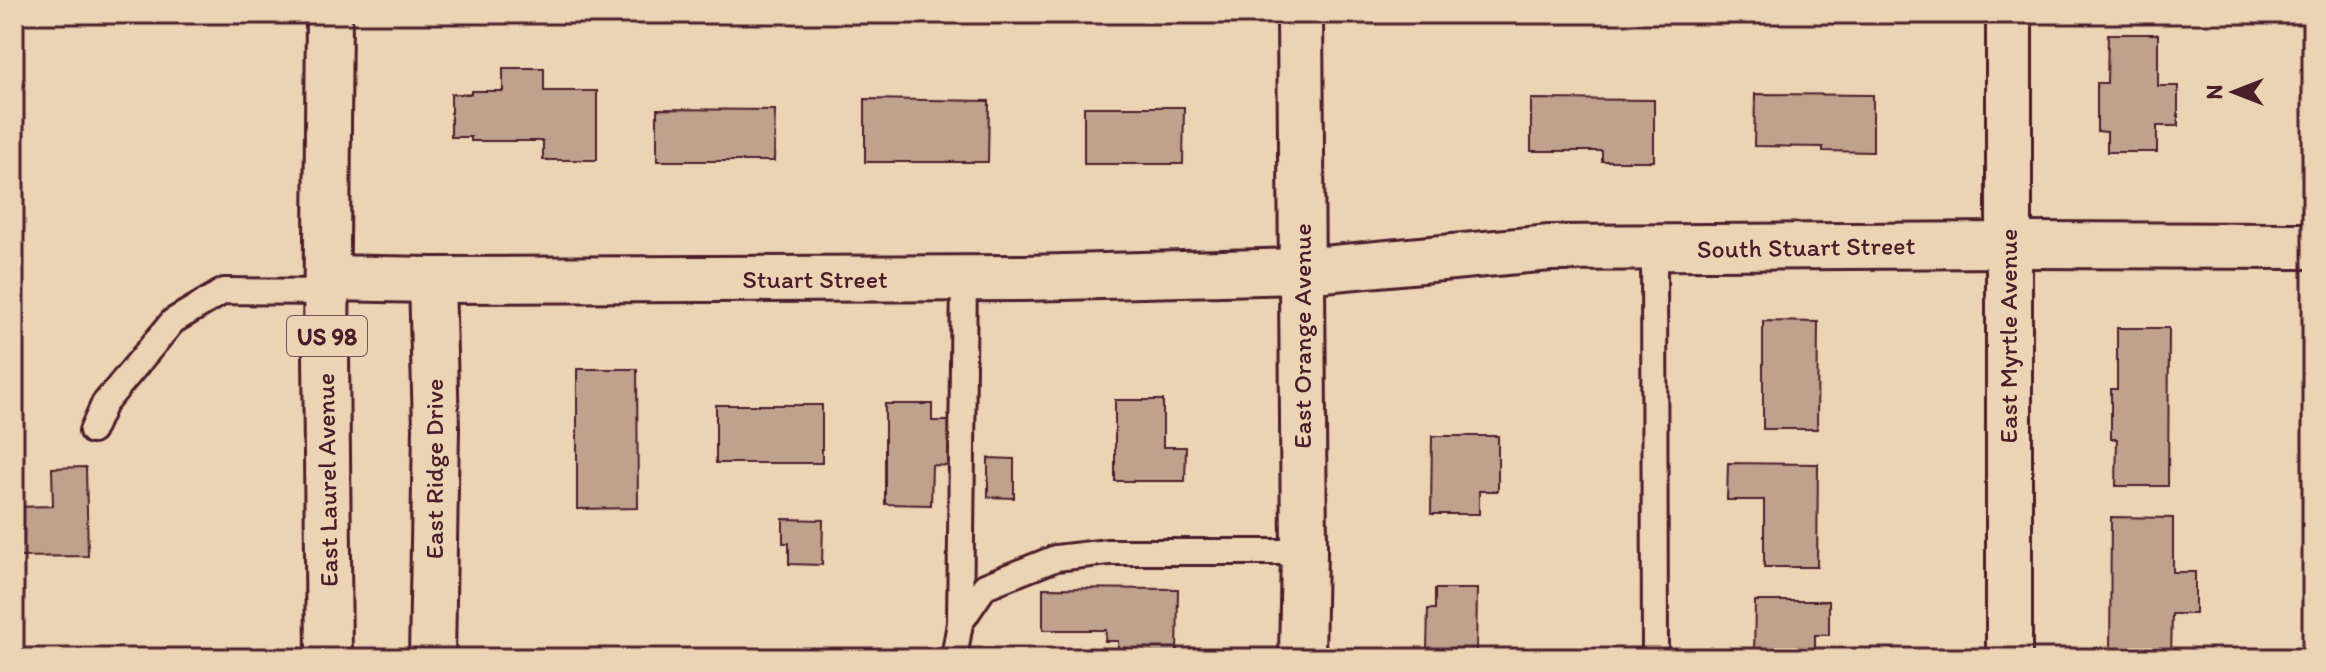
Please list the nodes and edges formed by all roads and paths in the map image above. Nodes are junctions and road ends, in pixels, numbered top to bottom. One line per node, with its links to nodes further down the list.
1 (329, 14): 10 (street, East Laurel Avenue / US 98)
2 (1300, 14): 7 (street, East Orange Avenue)
3 (2009, 14): 4 (street, East Myrtle Avenue)
4 (2008, 245): 5 (street, South Stuart Street); 6 (street, South Stuart Street); 19 (street, East Myrtle Avenue)
5 (2312, 246)
6 (1654, 249): 7 (street, South Stuart Street); 18 (lane)
7 (1302, 271): 8 (street, Stuart Street); 12 (street, East Orange Avenue)
8 (964, 278): 9 (street, Stuart Street); 13 (lane)
9 (432, 280): 10 (street, Stuart Street); 15 (street, East Ridge Drive)
10 (328, 285): 11 (lane); 14 (street, East Laurel Avenue / US 98)
11 (92, 431)
12 (1304, 552): 13 (lane); 17 (street, East Orange Avenue)
13 (960, 623): 16 (lane)
14 (329, 658)
15 (432, 658)
16 (954, 658)
17 (1302, 658)
18 (1655, 658)
19 (2009, 658)

